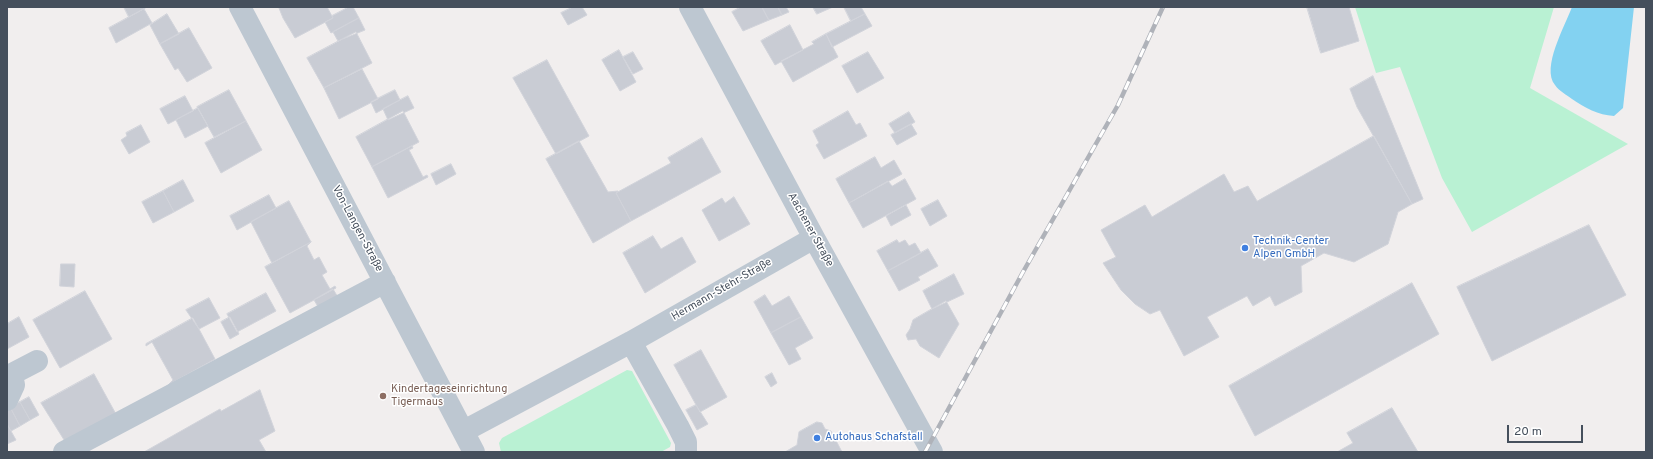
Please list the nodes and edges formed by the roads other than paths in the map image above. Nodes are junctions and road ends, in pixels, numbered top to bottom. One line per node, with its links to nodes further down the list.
1 (240, 7): 4 (street, Von-Langen-Straße)
2 (690, 7): 3 (street, Aachener Straße)
3 (814, 238): 5 (street, Hermann-Stehr-Straße); 12 (street, Aachener Straße)
4 (386, 282): 8 (street, Von-Langen-Straße); 9 (street)
5 (630, 342): 8 (street, Hermann-Stehr-Straße); 11 (street)
6 (37, 361): 7 (street)
7 (7, 400)
8 (464, 431): 10 (street, Von-Langen-Straße)
9 (64, 452)
10 (474, 452)
11 (686, 452)
12 (932, 452)

